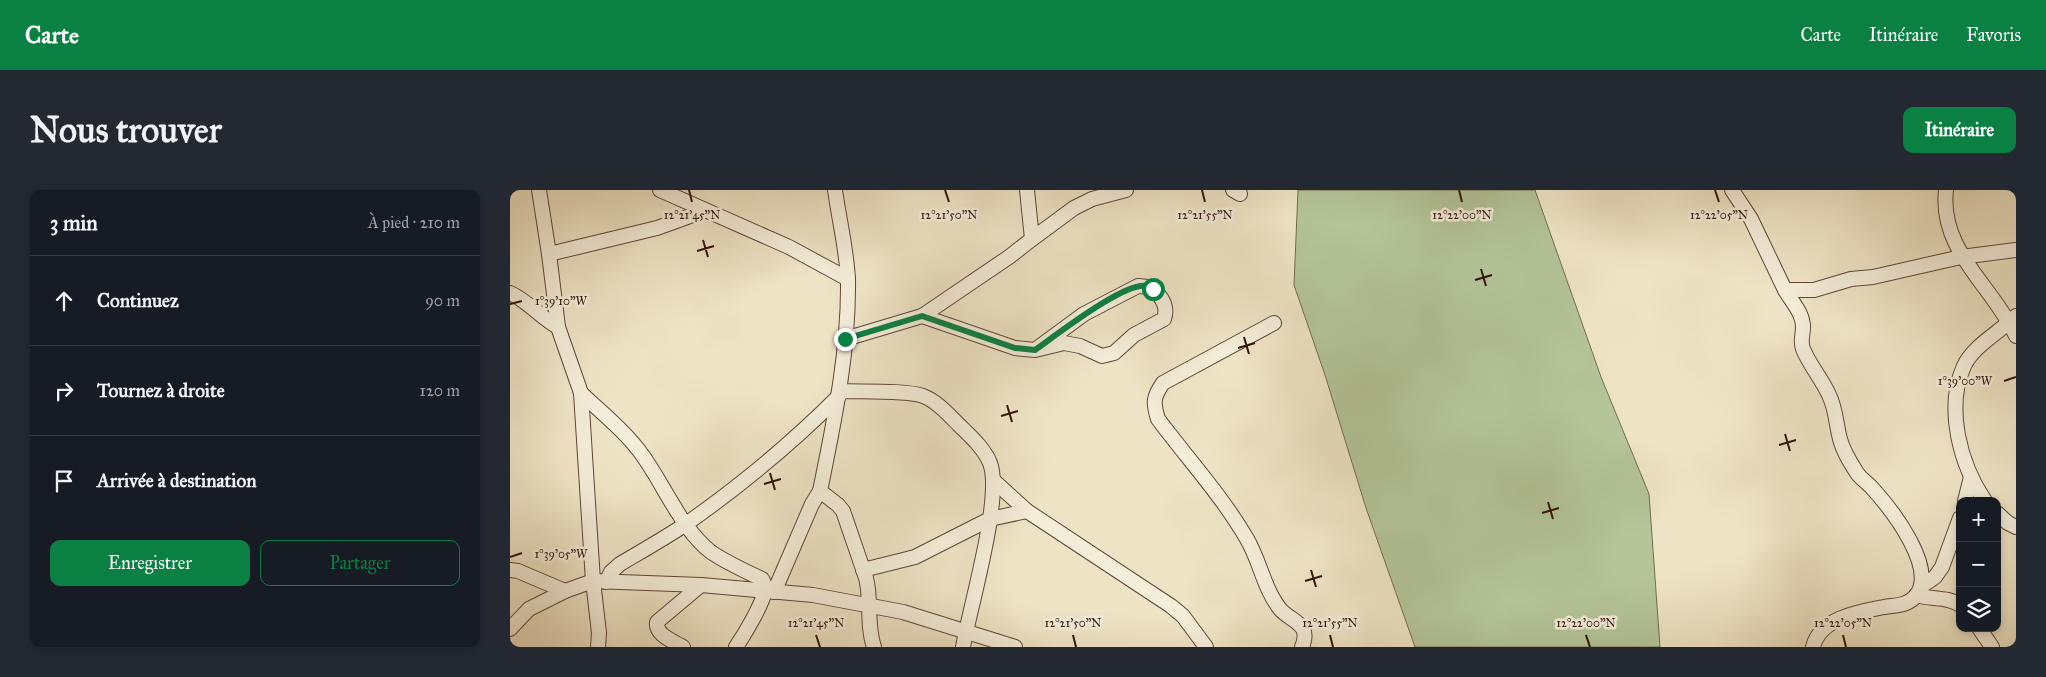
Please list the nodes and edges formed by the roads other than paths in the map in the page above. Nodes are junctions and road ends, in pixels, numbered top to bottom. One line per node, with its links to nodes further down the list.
1 (530, 190): 9 (street)
2 (539, 190): 9 (street)
3 (835, 190): 15 (street)
4 (1027, 190): 11 (street)
5 (1126, 190): 11 (street)
6 (1732, 190): 16 (street)
7 (1946, 190): 14 (street)
8 (668, 191): 10 (street)
9 (542, 206): 13 (street)
10 (704, 211): 13 (street); 15 (street)
11 (1032, 239): 18 (street)
12 (2016, 250): 14 (street)
13 (549, 254): 21 (street)
14 (1962, 257): 16 (street); 19 (street)
15 (848, 279): 23 (street)
16 (1786, 290): 42 (street)
17 (510, 293): 21 (street)
18 (922, 316): 23 (street); 24 (street)
19 (2013, 320): 22 (street); 27 (street)
20 (1274, 323): 57 (street)
21 (558, 327): 25 (street)
22 (2016, 336)
23 (845, 339): 26 (street)
24 (1035, 350): 24 (street)
25 (581, 393): 35 (street); 40 (street)
26 (839, 394): 28 (street); 29 (street); 35 (street)
27 (1971, 477): 30 (street); 31 (street)
28 (994, 481): 32 (street); 34 (street)
29 (820, 491): 39 (street); 44 (street)
30 (1966, 497)
31 (1983, 497)
32 (1027, 511): 34 (street); 56 (street)
33 (2001, 517): 36 (street)
34 (990, 519): 39 (street); 48 (street)
35 (685, 524): 40 (street); 44 (street)
36 (2016, 528)
37 (1956, 529): 42 (street)
38 (510, 570): 43 (street)
39 (863, 570): 46 (street)
40 (599, 582): 41 (street); 43 (street); 50 (street)
41 (701, 585): 44 (street); 51 (street)
42 (1919, 590): 45 (street); 58 (street)
43 (565, 591): 47 (street)
44 (769, 592): 46 (street); 52 (street)
45 (1956, 603)
46 (868, 606): 48 (street); 53 (street)
47 (510, 629)
48 (966, 631): 54 (street); 55 (street)
49 (1983, 632): 59 (street)
50 (598, 647)
51 (683, 647)
52 (736, 647)
53 (874, 647)
54 (963, 647)
55 (1015, 647)
56 (1206, 647)
57 (1302, 647)
58 (1813, 647)
59 (1992, 647)

